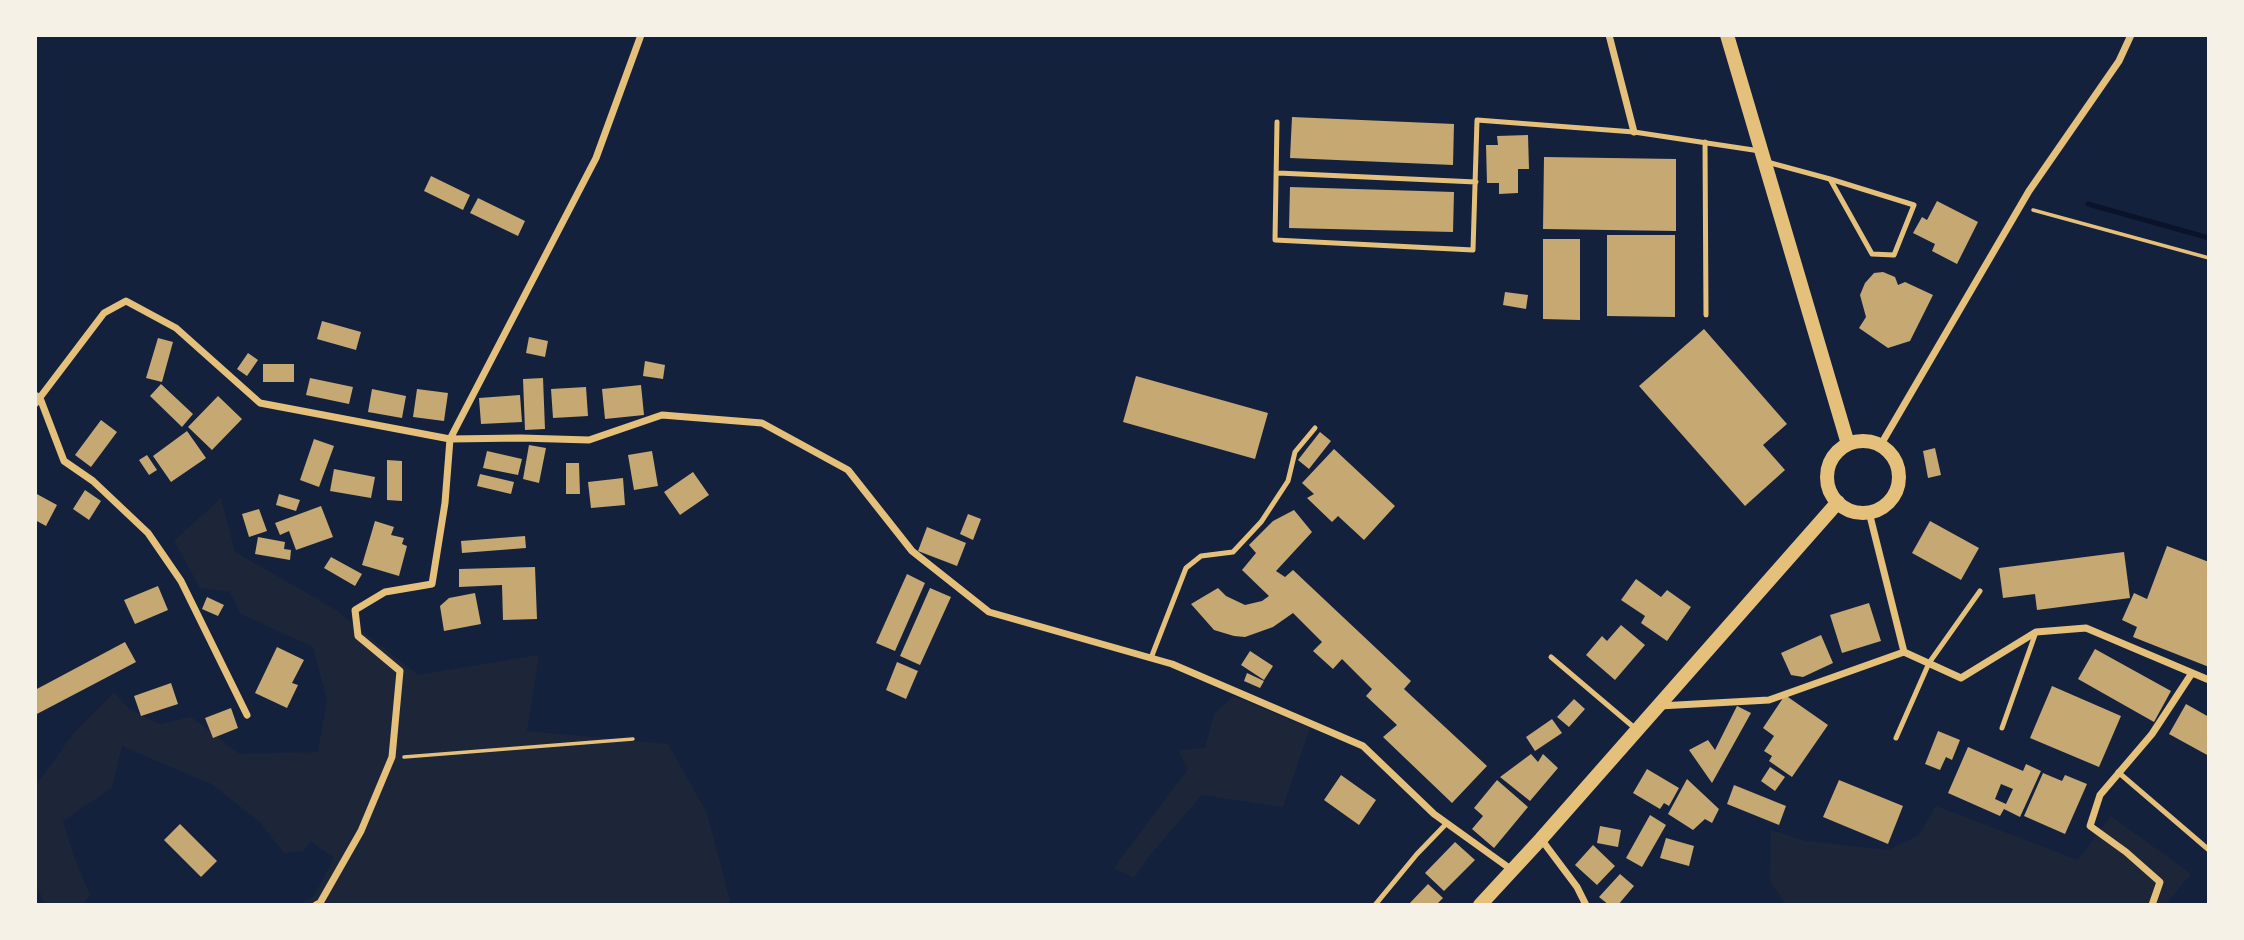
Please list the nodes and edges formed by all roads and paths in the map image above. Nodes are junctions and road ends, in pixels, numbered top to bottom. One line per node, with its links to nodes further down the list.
1 (641, 35): 17 (street)
2 (1609, 35): 6 (street)
3 (1727, 35): 8 (main road)
4 (2131, 35): 12 (street)
5 (1277, 122): 9 (lane)
6 (1634, 132): 7 (lane); 11 (lane)
7 (1705, 142): 8 (lane); 14 (lane)
8 (1762, 156): 10 (lane); 18 (main road)
9 (1278, 173): 11 (lane); 11 (lane)
10 (1830, 179): 10 (lane)
11 (1476, 182)
12 (2021, 207): 13 (path); 19 (street)
13 (2209, 258)
14 (1706, 315)
15 (37, 399): 17 (street); 31 (street)
16 (1315, 428): 26 (lane)
17 (450, 439): 26 (street); 36 (street)
18 (1848, 444): 19 (main road); 20 (main road)
19 (1880, 446): 21 (main road)
20 (1838, 502): 21 (main road); 30 (main road)
21 (1869, 512): 24 (street)
22 (1980, 591): 27 (lane)
23 (2036, 632): 27 (street); 28 (street); 32 (lane)
24 (1904, 652): 27 (street); 30 (street)
25 (1551, 656): 33 (lane)
26 (1151, 658): 38 (street)
27 (1929, 663): 34 (lane)
28 (2192, 673): 29 (street); 37 (street)
29 (2209, 680)
30 (1658, 706): 33 (main road)
31 (247, 715)
32 (2002, 728)
33 (1637, 730): 39 (main road)
34 (1896, 738)
35 (633, 739): 36 (path)
36 (392, 757): 42 (street)
37 (2118, 772): 40 (lane); 46 (street)
38 (1447, 823): 41 (street); 43 (lane)
39 (1541, 839): 41 (main road); 45 (street)
40 (2209, 850)
41 (1513, 871): 44 (main road)
42 (316, 905)
43 (1375, 905)
44 (1480, 905)
45 (1586, 905)
46 (2152, 905)

